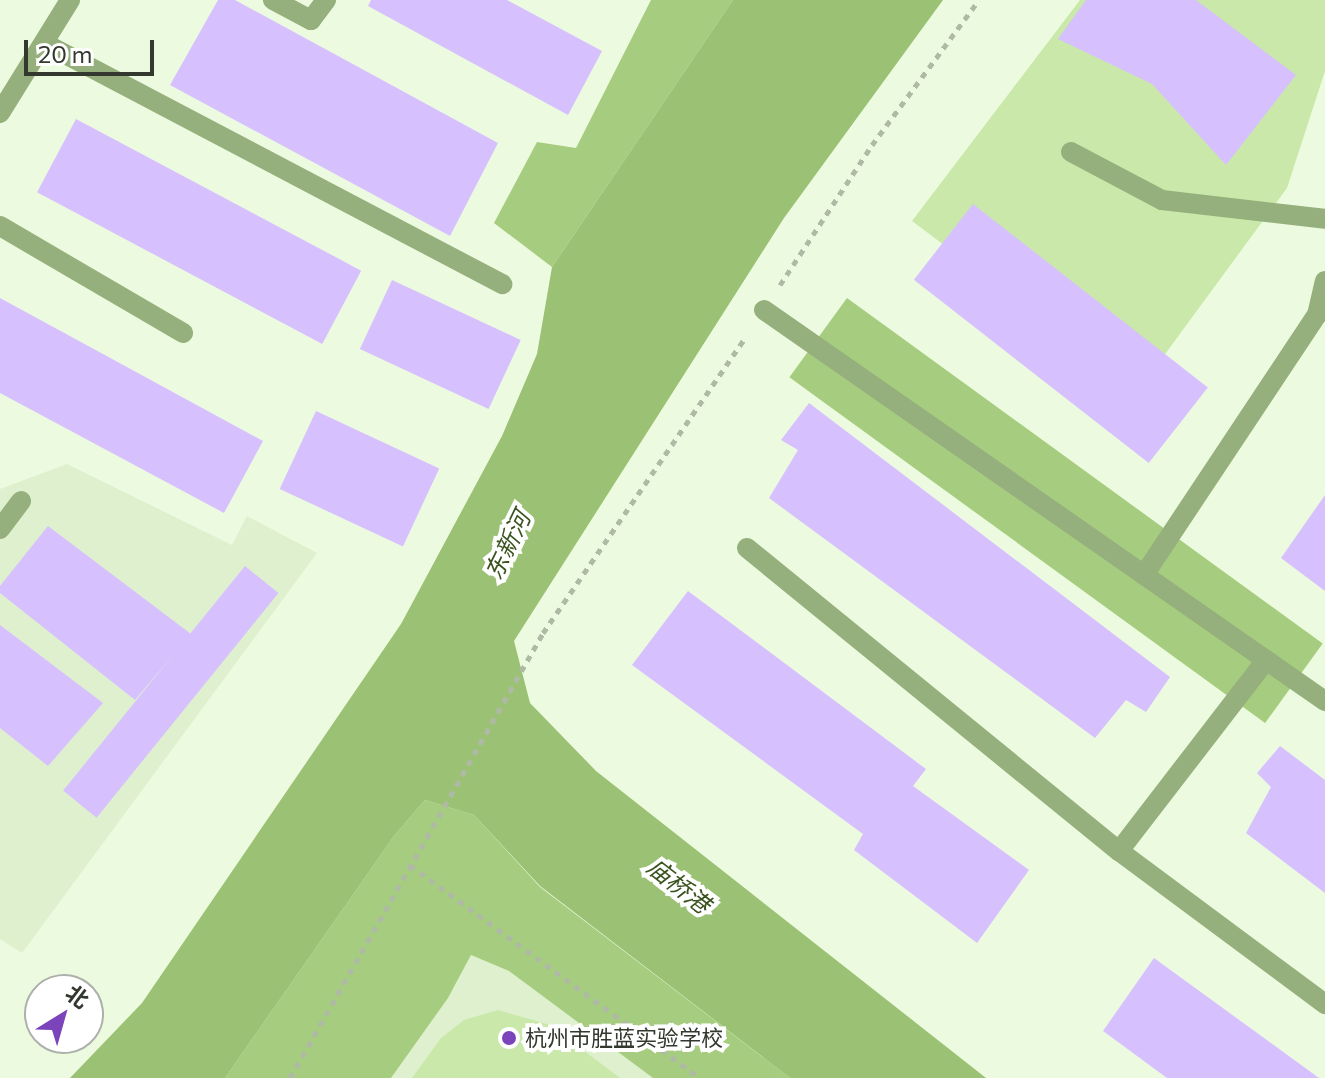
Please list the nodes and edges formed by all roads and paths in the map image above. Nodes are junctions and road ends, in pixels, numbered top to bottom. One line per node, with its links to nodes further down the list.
1 (70, 0): 4 (lane)
2 (273, 0): 3 (lane)
3 (326, 0)
4 (44, 43): 5 (lane); 11 (lane)
5 (6, 91): 6 (lane)
6 (0, 113)
7 (1071, 152): 8 (lane)
8 (1325, 219)
9 (0, 226): 14 (lane)
10 (1325, 281): 13 (lane)
11 (502, 284)
12 (764, 310): 18 (lane)
13 (1321, 313): 18 (lane)
14 (183, 333)
15 (21, 501): 16 (lane)
16 (0, 529)
17 (747, 548): 22 (lane)
18 (1144, 575): 20 (lane)
19 (543, 633): 23 (path)
20 (1266, 660): 21 (lane); 22 (lane)
21 (1325, 701)
22 (1119, 851): 24 (lane)
23 (410, 865): 25 (path); 26 (path)
24 (1325, 1004)
25 (290, 1078)
26 (700, 1078)

